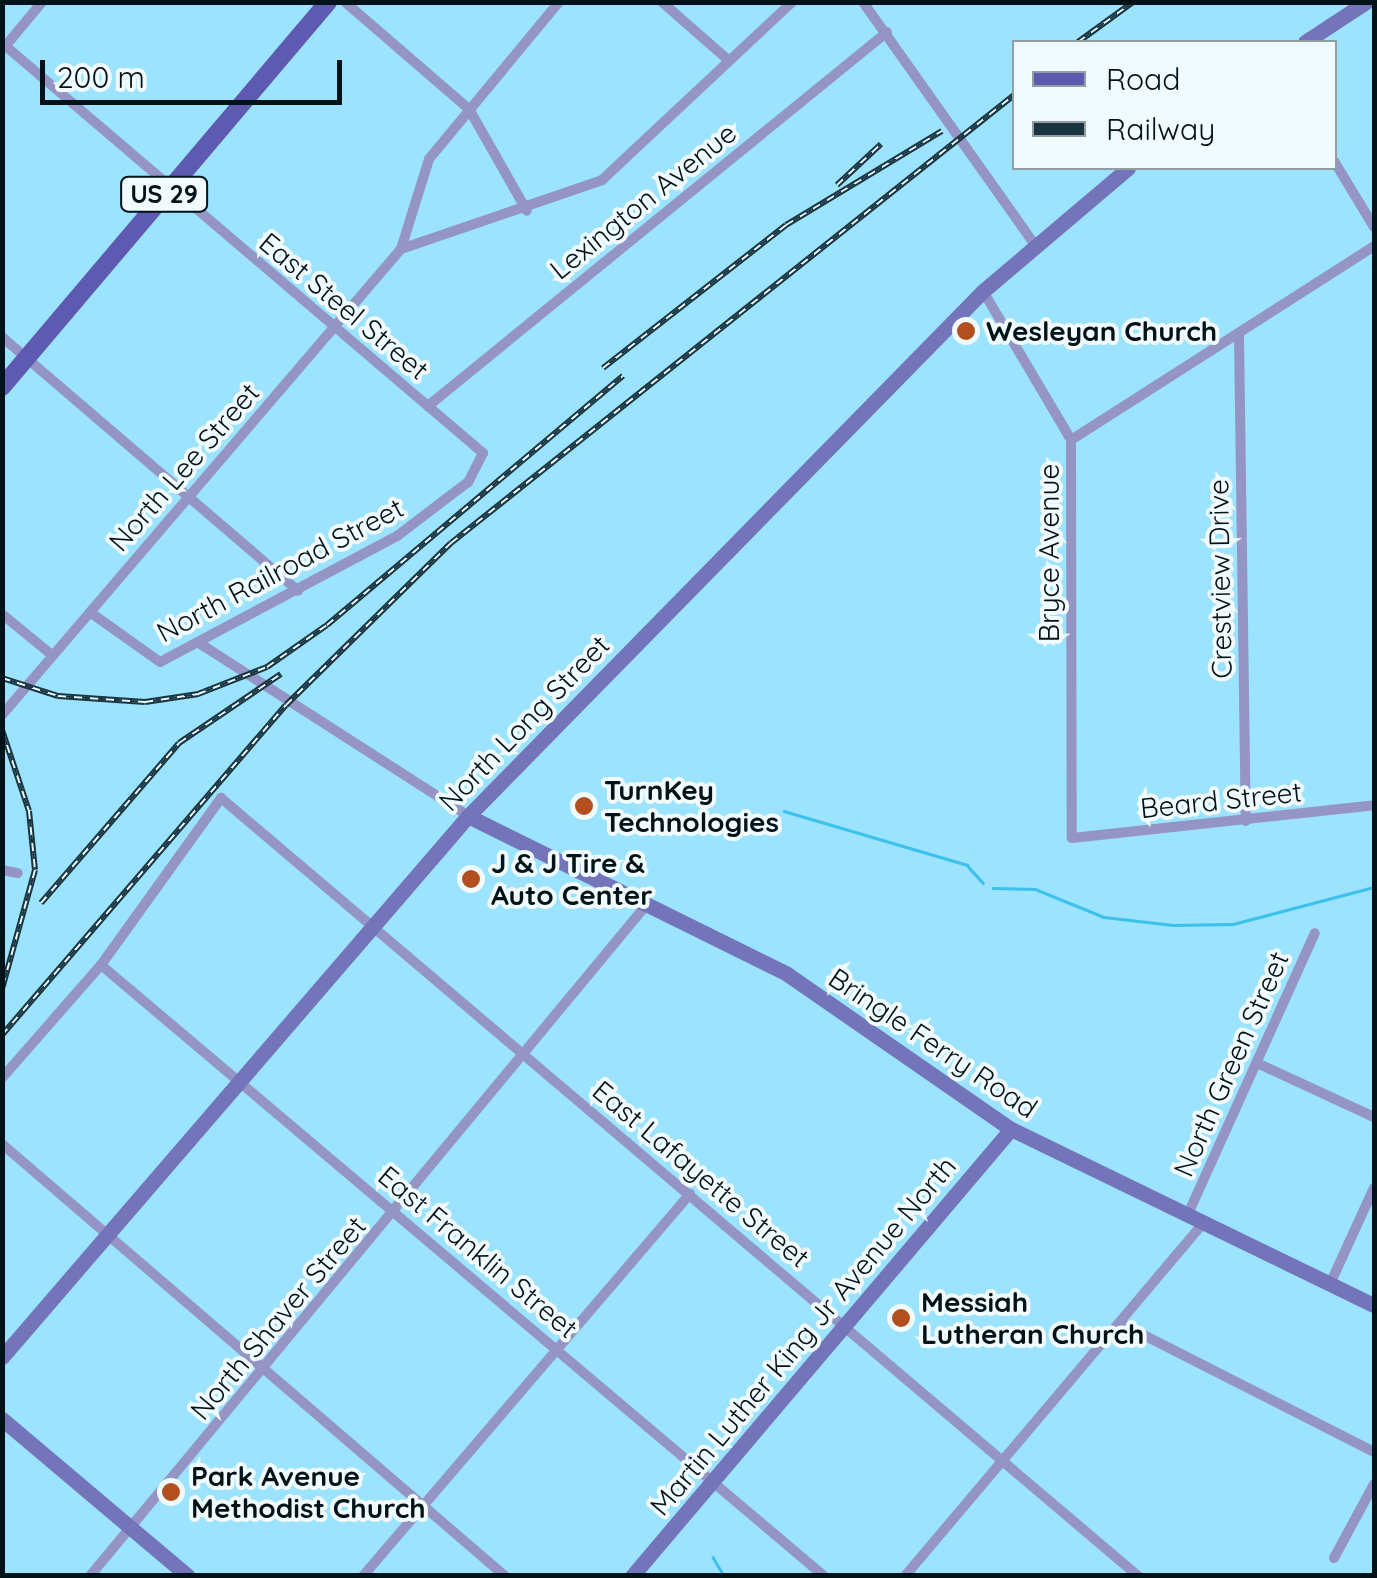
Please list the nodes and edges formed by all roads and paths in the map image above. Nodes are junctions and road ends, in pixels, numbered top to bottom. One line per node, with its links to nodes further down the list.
1 (42, 2): 11 (street)
2 (328, 2): 16 (main road, US 29)
3 (346, 2): 13 (street)
4 (560, 2): 13 (street)
5 (662, 2): 12 (street)
6 (792, 2): 12 (street)
7 (863, 2): 9 (street)
8 (1366, 2): 10 (street)
9 (888, 32): 19 (street); 28 (street, Lexington Avenue)
10 (1307, 40)
11 (4, 46): 16 (street, East Steel Street)
12 (726, 58): 17 (street)
13 (469, 109): 17 (street); 21 (street)
14 (1337, 166): 18 (street)
15 (1126, 170): 19 (street, North Long Street)
16 (168, 189): 23 (street, East Steel Street); 26 (main road, US 29)
17 (527, 211): 21 (street)
18 (1374, 227)
19 (1036, 246): 22 (street, North Long Street)
20 (1374, 246): 24 (street)
21 (401, 249): 23 (street, North Lee Street)
22 (984, 291): 29 (street, Bryce Avenue); 39 (street, North Long Street)
23 (336, 325): 28 (street, East Steel Street); 31 (street, North Lee Street)
24 (1238, 336): 29 (street); 40 (street, Crestview Drive)
25 (2, 337): 26 (street)
26 (27, 358): 27 (main road, US 29); 31 (street)
27 (2, 387)
28 (428, 406): 30 (street, East Steel Street)
29 (1071, 440): 41 (street, Bryce Avenue)
30 (484, 462): 32 (street, North Railroad Street)
31 (186, 496): 32 (street); 33 (street, North Lee Street)
32 (298, 590): 35 (street, North Railroad Street)
33 (90, 612): 35 (street, North Railroad Street); 36 (street, North Lee Street)
34 (2, 614): 36 (street)
35 (199, 643): 39 (street)
36 (52, 656): 37 (street, North Lee Street)
37 (2, 715)
38 (1374, 806): 40 (street, Beard Street)
39 (468, 816): 44 (street, Bringle Ferry Road); 45 (street, North Long Street)
40 (1246, 821): 41 (street, Beard Street)
41 (1072, 838)
42 (2, 870): 43 (street)
43 (18, 873)
44 (649, 901): 48 (street, North Shaver Street); 53 (street, Bringle Ferry Road)
45 (372, 923): 47 (street); 48 (street, East Lafayette Street); 51 (street, North Long Street)
46 (1315, 933): 49 (street, North Green Street)
47 (101, 965): 50 (street); 51 (street, East Franklin Street)
48 (525, 1053): 56 (street, East Lafayette Street); 57 (street, North Shaver Street)
49 (1257, 1063): 52 (street); 58 (street, North Green Street)
50 (2, 1078)
51 (240, 1082): 57 (street, East Franklin Street); 60 (street, North Long Street)
52 (1374, 1116)
53 (1011, 1129): 58 (street, Bringle Ferry Road); 64 (street, Martin Luther King Jr Avenue North)
54 (2, 1144): 60 (street)
55 (1374, 1188): 61 (street)
56 (690, 1194): 64 (street, East Lafayette Street); 65 (street)
57 (396, 1212): 65 (street, East Franklin Street); 67 (street, North Shaver Street)
58 (1188, 1214): 59 (street, Bringle Ferry Road)
59 (1204, 1222): 61 (street, Bringle Ferry Road); 63 (street, North Green Street)
60 (110, 1237): 66 (street, North Long Street); 67 (street)
61 (1330, 1284): 62 (street, Bringle Ferry Road)
62 (1374, 1305)
63 (1120, 1323): 69 (street); 70 (street, North Green Street)
64 (844, 1325): 70 (street, East Lafayette Street); 71 (street, Martin Luther King Jr Avenue North)
65 (558, 1348): 71 (street, East Franklin Street); 73 (street)
66 (2, 1358)
67 (265, 1370): 73 (street); 74 (street, North Shaver Street)
68 (2, 1419): 74 (street)
69 (1374, 1452)
70 (1005, 1462): 82 (street, North Green Street); 83 (street, East Lafayette Street)
71 (715, 1478): 80 (street, Martin Luther King Jr Avenue North); 81 (street, East Franklin Street)
72 (1374, 1484): 75 (street)
73 (422, 1506): 78 (street); 79 (street)
74 (132, 1527): 76 (street, North Shaver Street); 77 (street)
75 (1334, 1558)
76 (90, 1576)
77 (188, 1576)
78 (362, 1576)
79 (505, 1576)
80 (632, 1576)
81 (824, 1576)
82 (905, 1576)
83 (1138, 1576)

